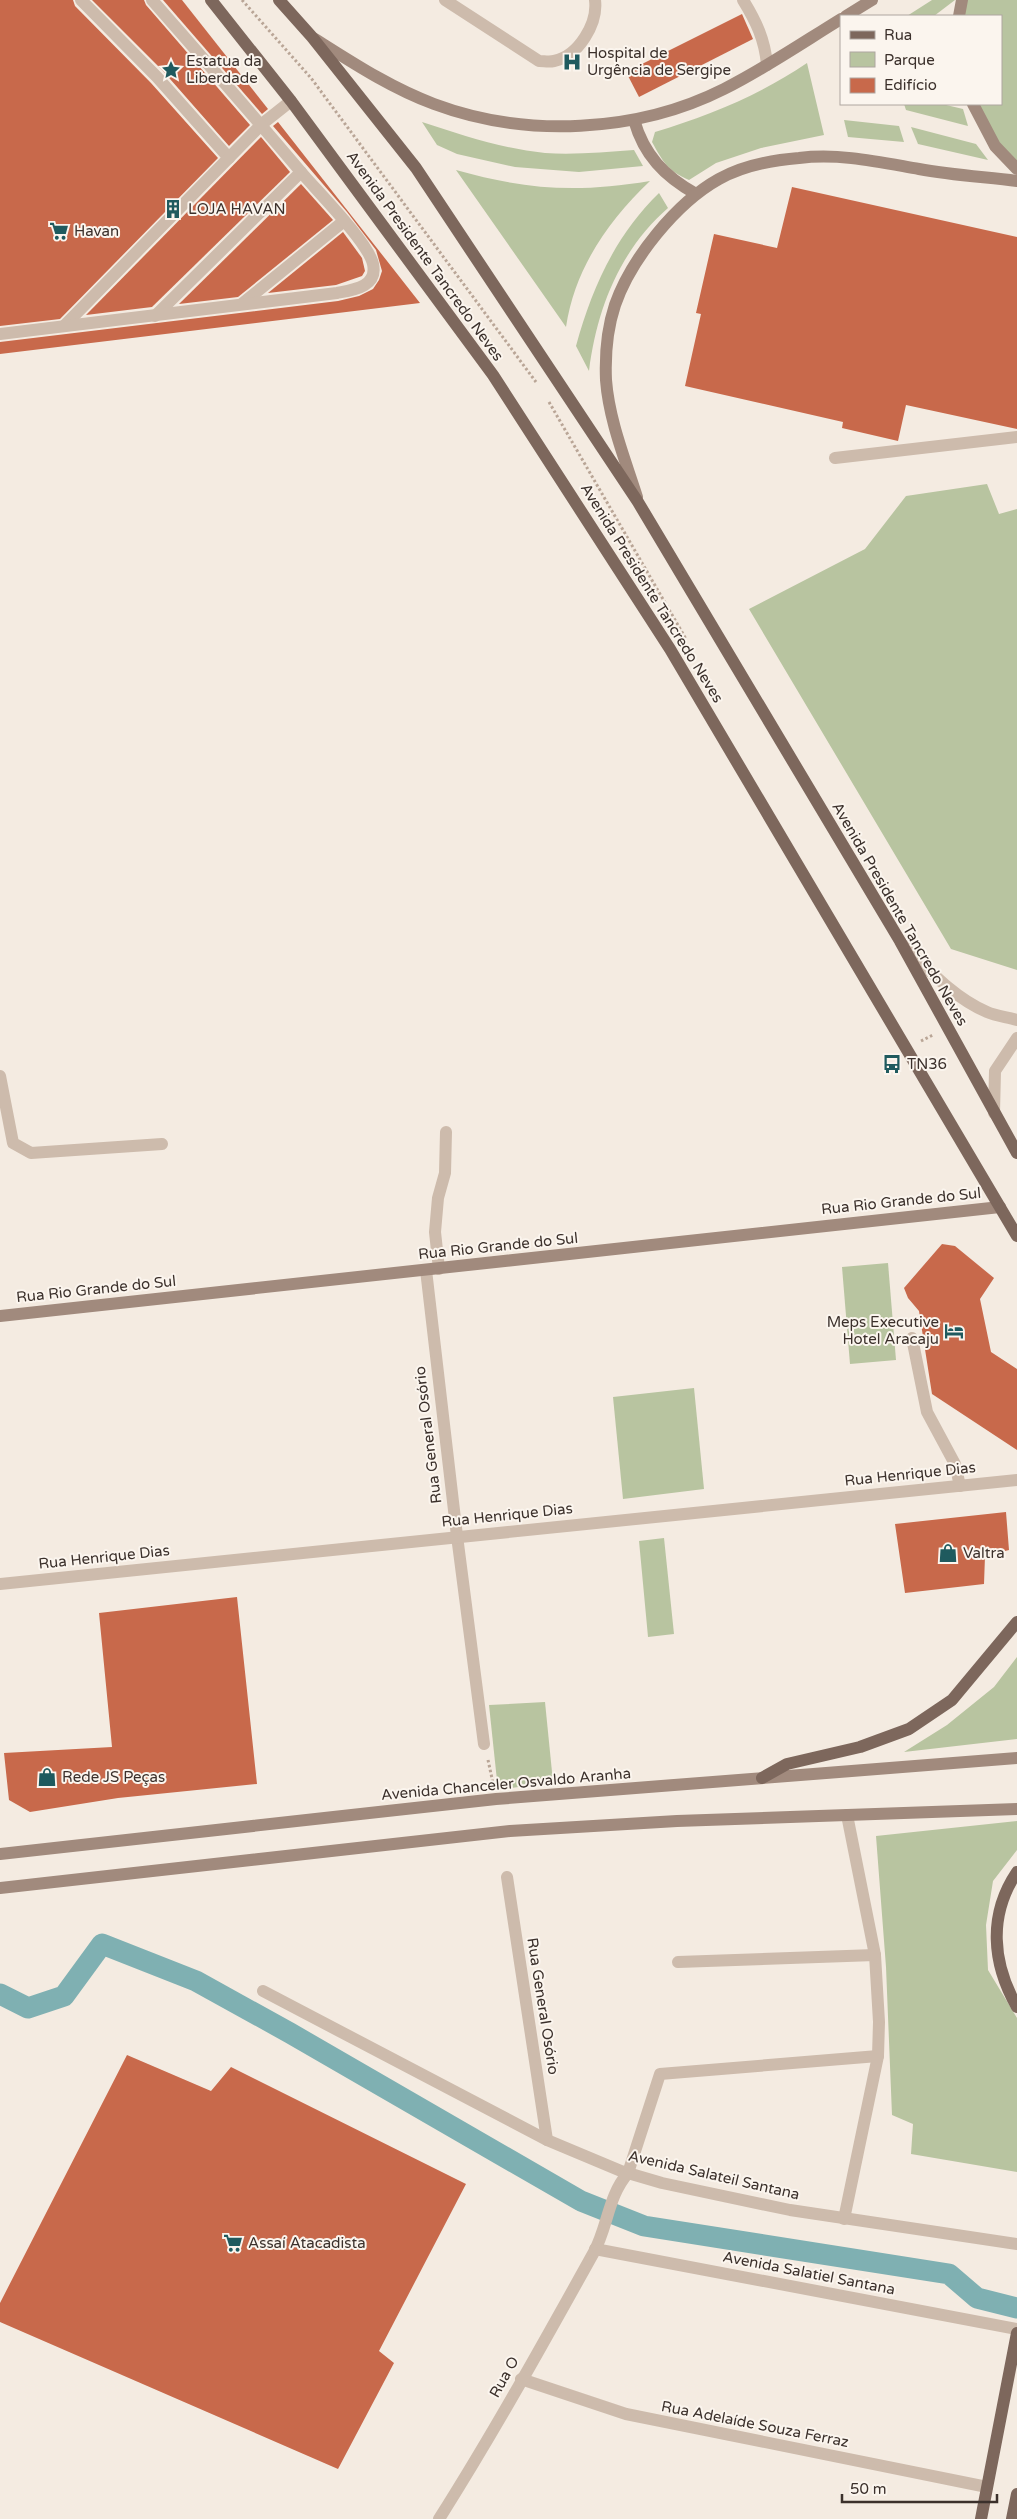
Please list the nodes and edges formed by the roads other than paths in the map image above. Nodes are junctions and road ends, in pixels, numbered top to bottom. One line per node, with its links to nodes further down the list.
1 (81, 0): 19 (street)
2 (152, 0): 18 (street)
3 (211, 0): 15 (main road, Avenida Presidente Tancredo Neves)
4 (278, 0): 13 (main road, Avenida Presidente Tancredo Neves)
5 (445, 0): 6 (street)
6 (595, 0)
7 (743, 0): 14 (street)
8 (872, 0): 10 (street)
9 (962, 0): 11 (street)
10 (848, 15)
11 (959, 15)
12 (840, 20): 14 (street)
13 (312, 37): 17 (street); 31 (main road, Avenida Presidente Tancredo Neves)
14 (767, 65): 17 (street)
15 (291, 101): 18 (street); 40 (main road, Avenida Presidente Tancredo Neves)
16 (973, 105): 20 (street)
17 (634, 120): 23 (street)
18 (262, 124): 19 (street); 21 (street)
19 (229, 158): 27 (street)
20 (1017, 169)
21 (301, 172): 24 (street); 26 (street)
22 (1017, 181): 23 (street)
23 (696, 194): 31 (street)
24 (344, 221): 25 (street); 25 (street)
25 (242, 303): 26 (street)
26 (155, 316): 27 (street)
27 (65, 325): 28 (street)
28 (0, 334)
29 (1017, 437): 30 (street)
30 (835, 458)
31 (638, 502): 32 (main road, Avenida Presidente Tancredo Neves)
32 (900, 941): 33 (street); 36 (main road, Avenida Presidente Tancredo Neves)
33 (1017, 1020)
34 (1017, 1038): 36 (street)
35 (0, 1076): 38 (street)
36 (994, 1113): 39 (main road, Avenida Presidente Tancredo Neves)
37 (446, 1132): 42 (street)
38 (162, 1144)
39 (1017, 1152)
40 (1000, 1207): 41 (main road, Avenida Presidente Tancredo Neves); 42 (street, Rua Rio Grande do Sul)
41 (1017, 1236)
42 (439, 1269): 43 (street, Rua Rio Grande do Sul)
43 (426, 1270): 44 (street, Rua Rio Grande do Sul); 48 (street, Rua General Osório)
44 (0, 1316)
45 (912, 1338): 47 (street)
46 (1017, 1480): 47 (street, Rua Henrique Dias)
47 (960, 1486): 48 (street, Rua Henrique Dias)
48 (456, 1536): 49 (street, Rua Henrique Dias); 51 (street, Rua General Osório)
49 (0, 1584)
50 (1017, 1622): 53 (main road)
51 (484, 1744)
52 (1017, 1758): 53 (street, Avenida Chanceler Osvaldo Aranha)
53 (762, 1778): 56 (street, Avenida Chanceler Osvaldo Aranha)
54 (1017, 1809): 55 (street)
55 (847, 1815): 59 (street); 60 (street)
56 (0, 1854)
57 (1017, 1872): 63 (main road)
58 (507, 1877): 65 (street, Rua General Osório)
59 (0, 1888)
60 (875, 1955): 61 (street); 64 (street)
61 (678, 1962)
62 (263, 1991): 65 (street, Avenida Salateil Santana)
63 (1017, 2007)
64 (878, 2056): 66 (street); 67 (street)
65 (547, 2140): 66 (street, Avenida Salateil Santana)
66 (628, 2173): 67 (street, Avenida Salateil Santana); 69 (street, Rua O)
67 (844, 2218): 68 (street, Avenida Salateil Santana)
68 (1017, 2244)
69 (596, 2249): 70 (street, Avenida Salatiel Santana); 72 (street, Rua O)
70 (1017, 2329)
71 (1017, 2333): 73 (main road)
72 (521, 2378): 73 (street, Rua Adelaíde Souza Ferraz); 75 (street, Rua O)
73 (987, 2487): 76 (main road)
74 (1017, 2494): 77 (main road)
75 (439, 2519)
76 (980, 2519)
77 (1012, 2519)

